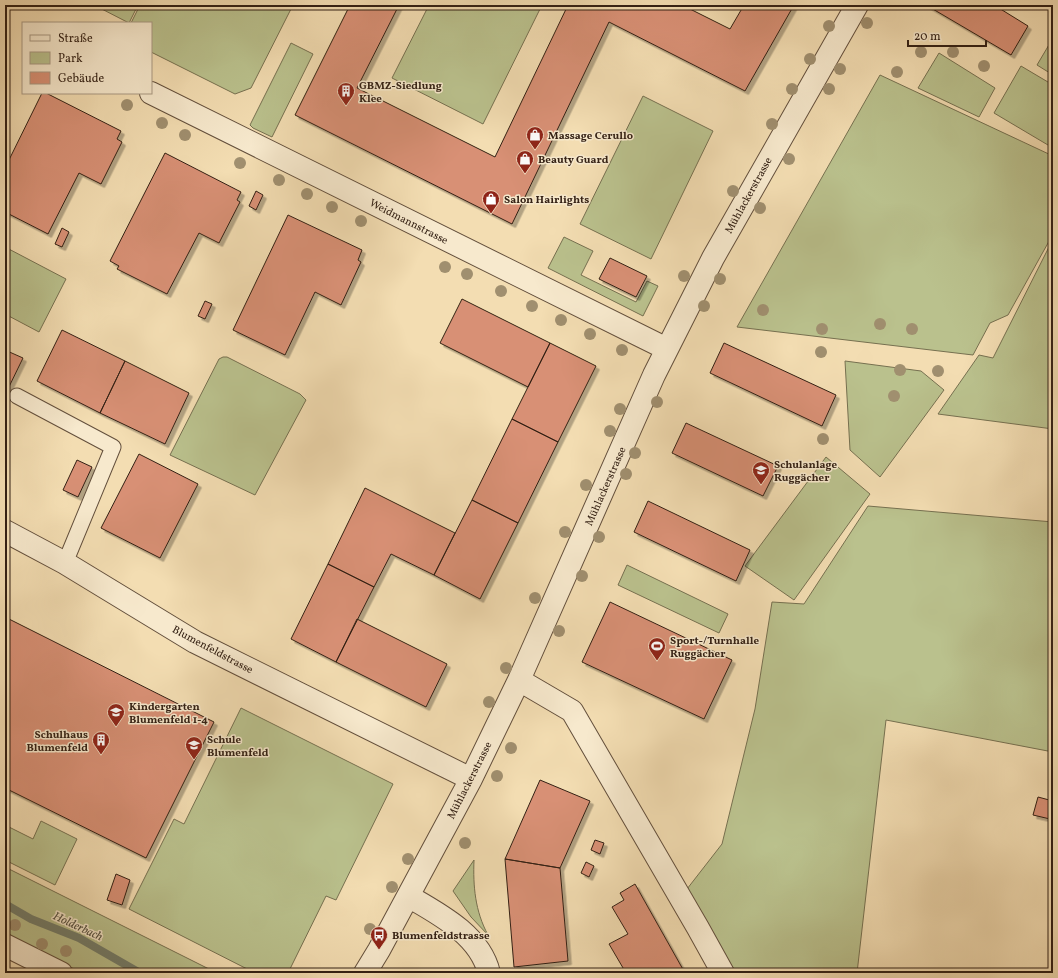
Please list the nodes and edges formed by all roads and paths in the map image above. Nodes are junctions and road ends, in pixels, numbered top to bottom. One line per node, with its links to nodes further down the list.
1 (857, 5): 3 (street, Mühlackerstrasse)
2 (152, 93): 3 (street, Weidmannstrasse)
3 (667, 349): 7 (street, Mühlackerstrasse)
4 (17, 396): 6 (lane)
5 (5, 531): 6 (street, Blumenfeldstrasse)
6 (65, 563): 8 (street, Blumenfeldstrasse)
7 (519, 680): 8 (street, Mühlackerstrasse); 14 (street)
8 (471, 779): 9 (street, Mühlackerstrasse)
9 (408, 896): 12 (street, Mühlackerstrasse); 13 (street)
10 (5, 945): 11 (street)
11 (61, 973)
12 (364, 973)
13 (489, 973)
14 (723, 973)

